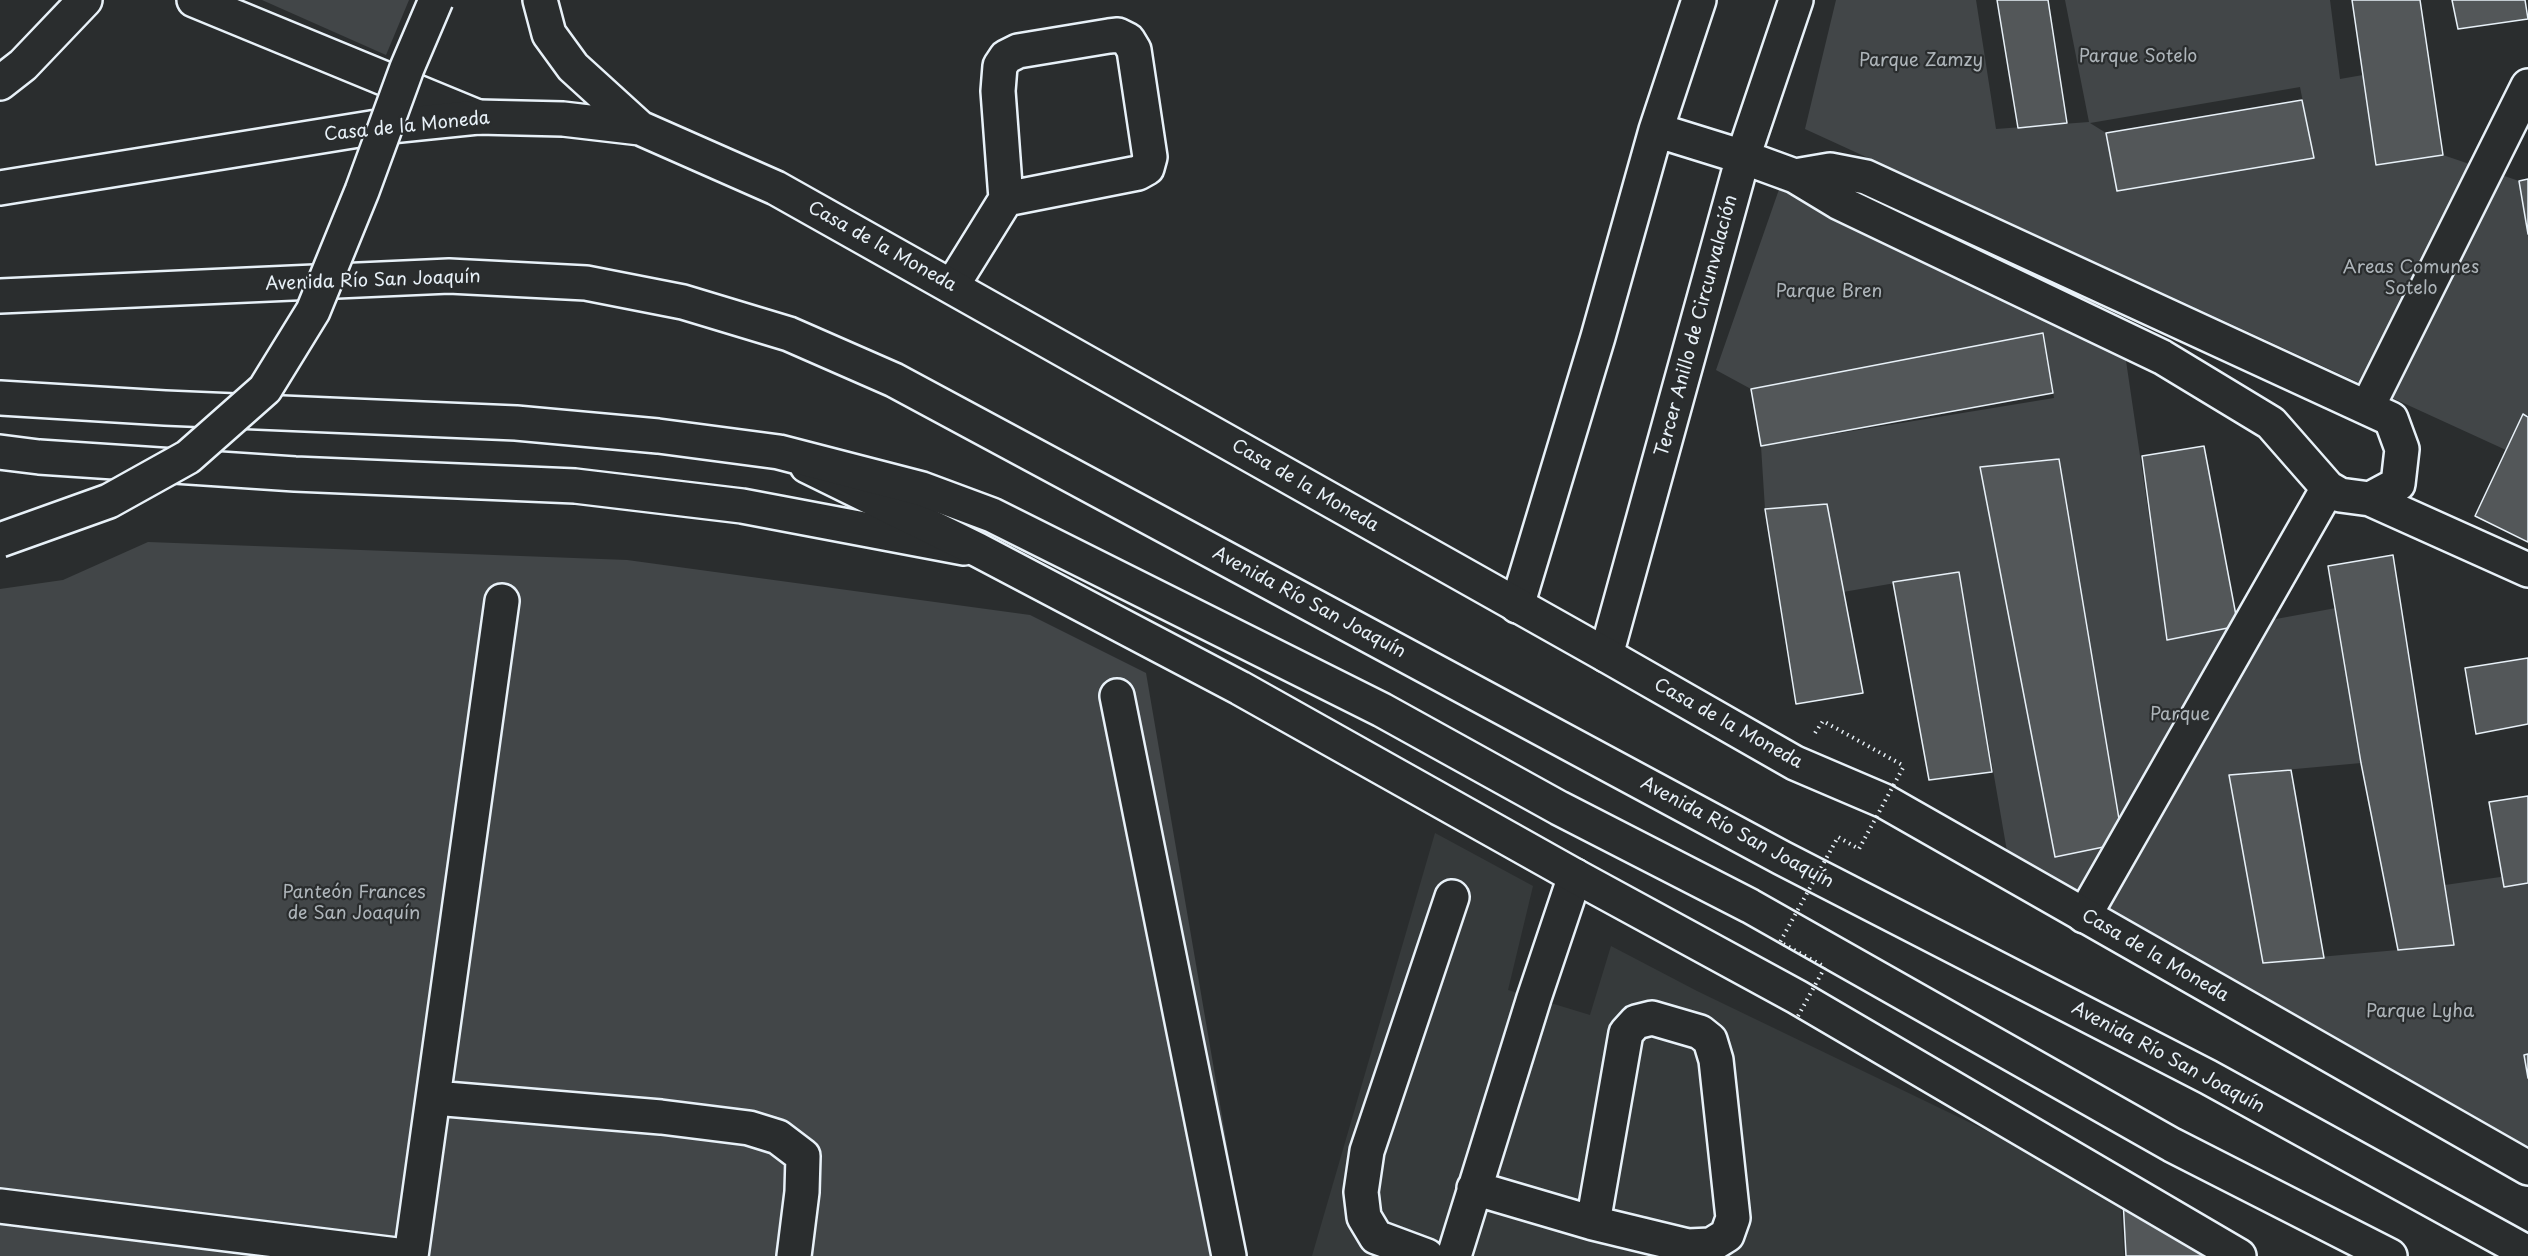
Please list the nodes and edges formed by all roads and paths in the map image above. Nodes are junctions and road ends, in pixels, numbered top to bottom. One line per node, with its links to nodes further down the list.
1 (85, 0): 7 (main road)
2 (194, 0): 9 (main road)
3 (436, 0): 24 (main road, bridge)
4 (540, 0): 10 (main road)
5 (1796, 0): 12 (main road, Tercer Anillo de Circunvalación)
6 (1693, 3): 11 (main road)
7 (0, 83)
8 (2528, 87): 19 (main road)
9 (478, 117): 10 (main road, Casa de la Moneda); 14 (main road, Casa de la Moneda)
10 (640, 128): 16 (main road, Casa de la Moneda)
11 (1656, 130): 12 (main road); 28 (main road)
12 (1743, 157): 13 (main road); 29 (main road, Tercer Anillo de Circunvalación)
13 (1796, 176): 19 (main road); 22 (main road)
14 (0, 188)
15 (1006, 200): 15 (main road); 16 (main road)
16 (952, 286): 28 (main road, Casa de la Moneda)
17 (0, 296): 41 (main road, Avenida Río San Joaquín)
18 (0, 398): 21 (main road)
19 (2367, 408): 23 (main road)
20 (0, 452): 25 (main road)
21 (779, 452): 25 (main road); 49 (main road)
22 (2328, 488): 23 (main road); 34 (main road)
23 (2370, 500): 26 (main road)
24 (0, 540)
25 (978, 550): 32 (main road)
26 (2528, 570)
27 (502, 601): 36 (main road)
28 (1517, 606): 29 (main road, Casa de la Moneda)
29 (1606, 655): 34 (main road, Casa de la Moneda)
30 (1117, 696): 45 (main road)
31 (1822, 721): 35 (path, bridge)
32 (1575, 876): 38 (main road); 48 (main road)
33 (1452, 897): 46 (main road)
34 (2084, 916): 37 (main road, Casa de la Moneda)
35 (1798, 1016)
36 (434, 1098): 43 (main road); 44 (main road)
37 (2528, 1168)
38 (1474, 1188): 40 (main road); 47 (main road)
39 (0, 1206): 42 (main road)
40 (1593, 1223): 40 (main road)
41 (2528, 1253)
42 (405, 1256)
43 (411, 1256)
44 (794, 1256)
45 (1229, 1256)
46 (1427, 1256)
47 (1454, 1256)
48 (2239, 1256)
49 (2390, 1256)

